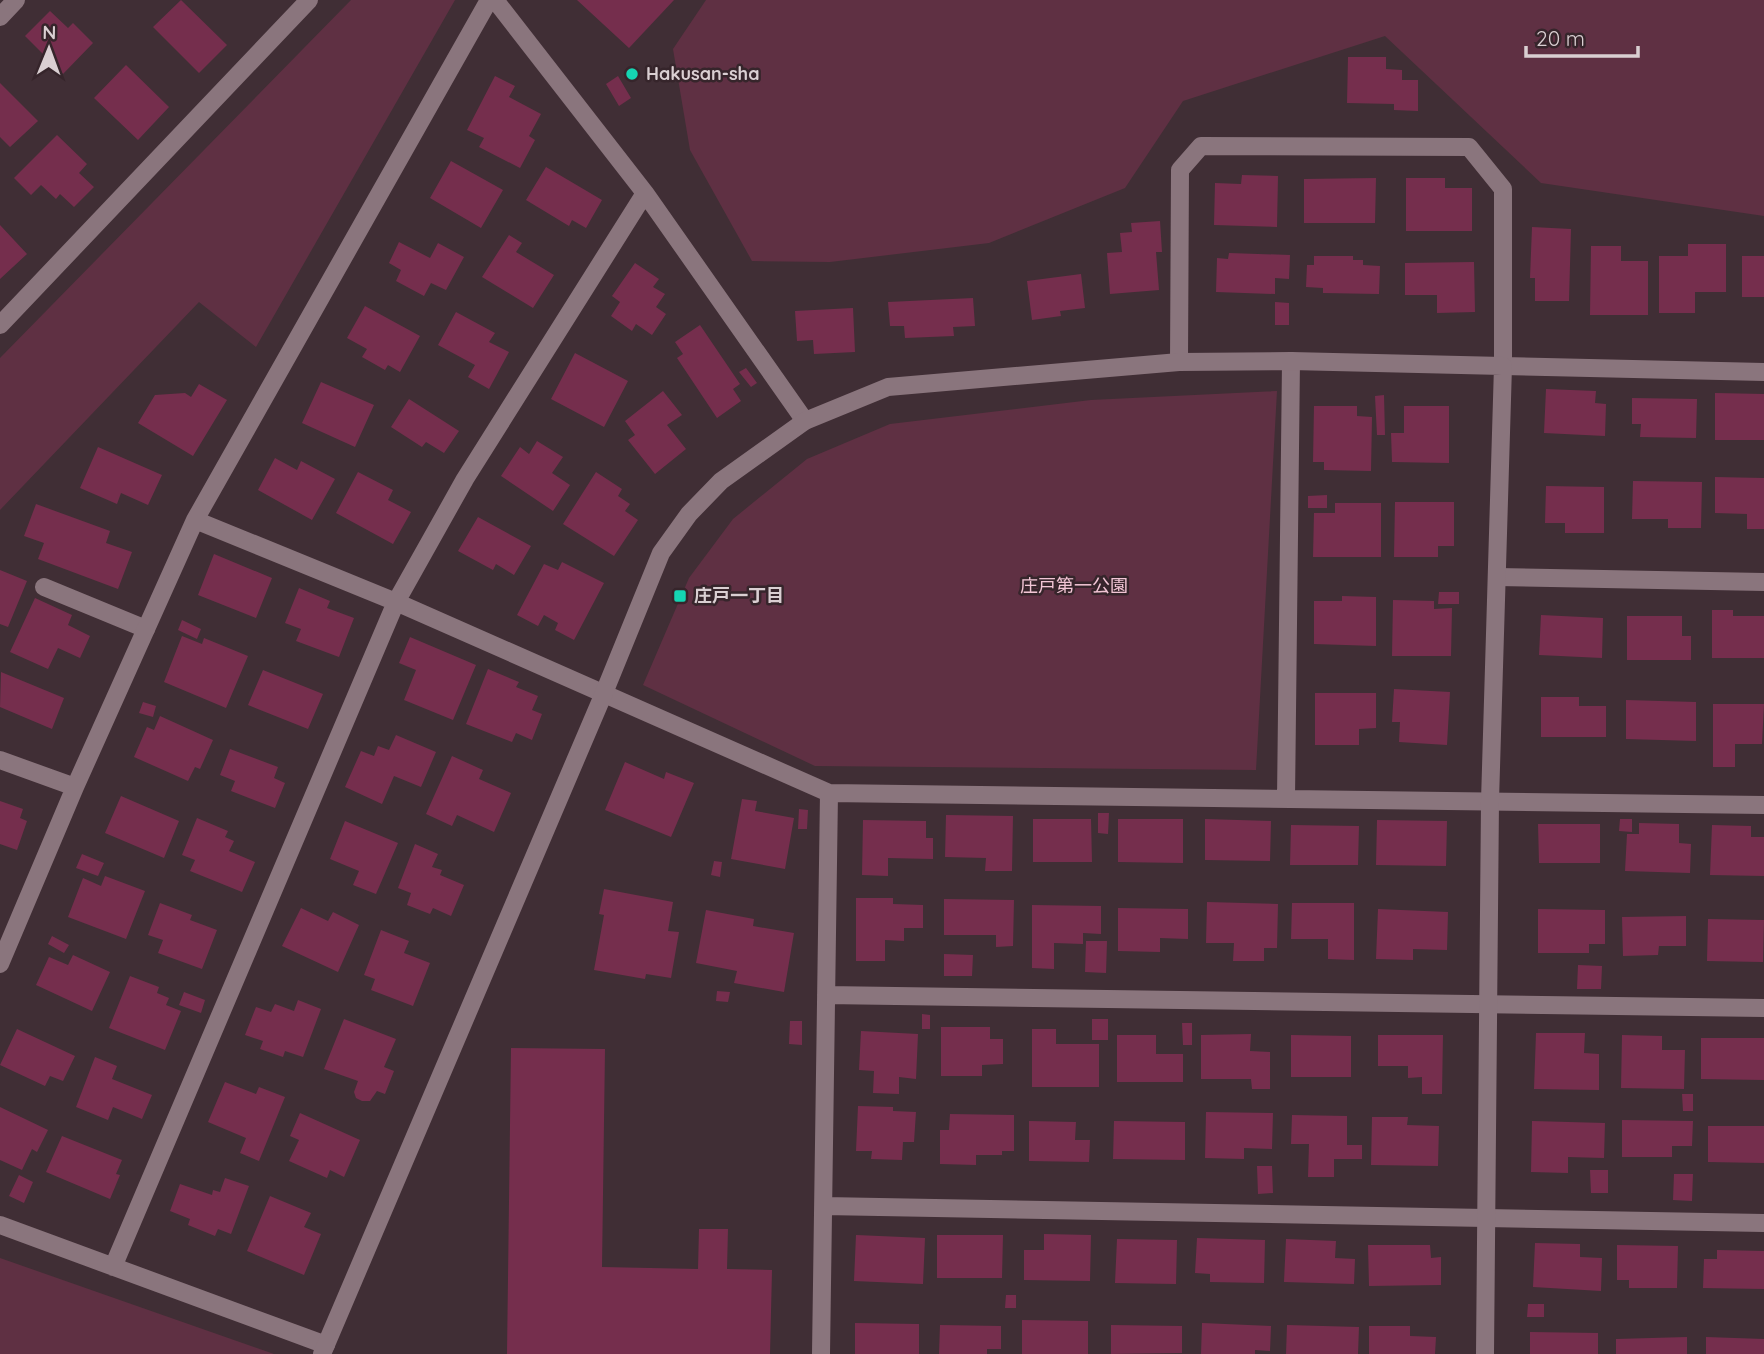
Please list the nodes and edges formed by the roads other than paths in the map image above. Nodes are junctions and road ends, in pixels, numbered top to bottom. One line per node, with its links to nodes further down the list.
1 (16, 0): 5 (street)
2 (309, 0): 7 (street)
3 (489, 0): 13 (street)
4 (495, 0): 6 (street)
5 (0, 17)
6 (645, 192): 12 (street); 17 (street)
7 (0, 324)
8 (1291, 361): 9 (street); 10 (street); 23 (street)
9 (1179, 362): 10 (street); 12 (street)
10 (1503, 366): 11 (street); 14 (street)
11 (1764, 372)
12 (805, 421): 19 (street)
13 (195, 520): 17 (street); 18 (street)
14 (1497, 577): 15 (street); 24 (street)
15 (1764, 582)
16 (44, 587): 18 (street)
17 (396, 602): 19 (street); 34 (street)
18 (146, 629): 21 (street)
19 (604, 693): 22 (street); 35 (street)
20 (0, 760): 21 (street)
21 (75, 787): 26 (street)
22 (829, 793): 23 (street); 27 (street)
23 (1286, 799): 24 (street)
24 (1490, 801): 25 (street); 28 (street)
25 (1764, 805)
26 (0, 964)
27 (826, 995): 28 (street); 30 (street)
28 (1488, 1003): 29 (street); 31 (street)
29 (1764, 1008)
30 (824, 1206): 31 (street); 36 (street)
31 (1488, 1220): 32 (street); 37 (street)
32 (1764, 1223)
33 (0, 1226): 34 (street)
34 (113, 1267): 35 (street)
35 (324, 1349)
36 (821, 1354)
37 (1485, 1354)

